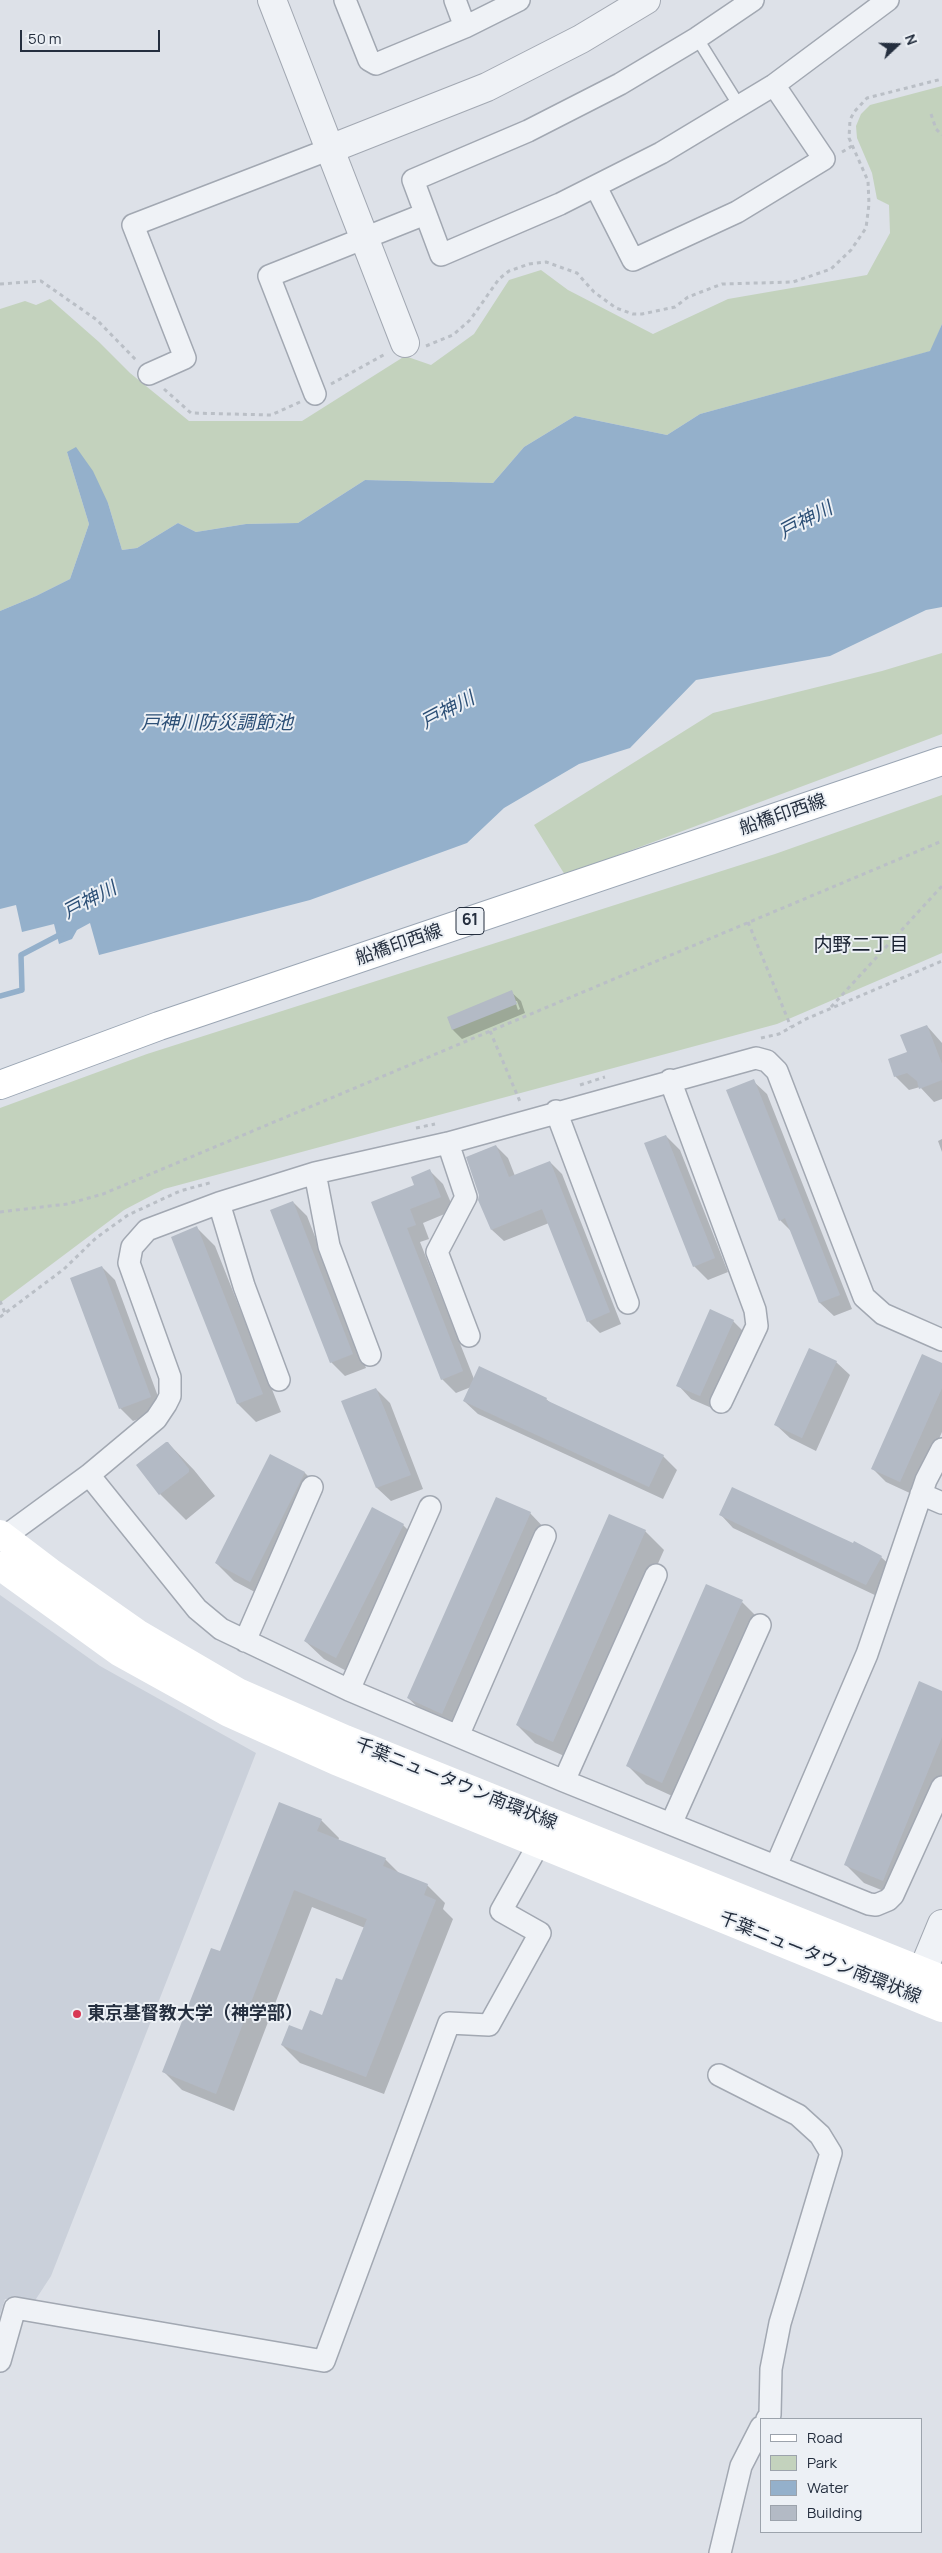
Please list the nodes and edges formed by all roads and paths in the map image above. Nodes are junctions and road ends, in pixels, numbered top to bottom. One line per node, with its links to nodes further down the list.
1 (272, 0): 14 (street)
2 (345, 0): 8 (street)
3 (455, 0): 8 (street)
4 (519, 0): 8 (street)
5 (646, 0): 14 (street)
6 (752, 0): 9 (street)
7 (888, 0): 10 (street)
8 (465, 27)
9 (697, 38): 11 (lane); 16 (street)
10 (774, 85): 11 (street); 15 (street)
11 (740, 107): 15 (street)
12 (931, 114): 13 (path)
13 (942, 135)
14 (330, 149): 17 (street); 19 (street)
15 (596, 187): 16 (street)
16 (426, 214): 17 (street)
17 (364, 238): 18 (street); 20 (street)
18 (405, 343)
19 (149, 374)
20 (315, 394)
21 (942, 761): 29 (main road, 船橋印西線 / 61)
22 (942, 841): 24 (path)
23 (942, 886): 25 (path)
24 (748, 922): 26 (path); 27 (path)
25 (829, 1010)
26 (791, 1027)
27 (490, 1031): 30 (path); 35 (path)
28 (670, 1080): 31 (street); 40 (street); 43 (street)
29 (0, 1085)
30 (521, 1105)
31 (556, 1112): 32 (street); 37 (street)
32 (448, 1143): 33 (street); 39 (street)
33 (315, 1173): 34 (street); 41 (street)
34 (219, 1203): 42 (street); 45 (street)
35 (0, 1212)
36 (0, 1300): 38 (path)
37 (628, 1303)
38 (5, 1313)
39 (469, 1336)
40 (942, 1340)
41 (370, 1355)
42 (279, 1380)
43 (721, 1402)
44 (942, 1449): 47 (street)
45 (89, 1475): 51 (street); 55 (street)
46 (312, 1487): 55 (street)
47 (921, 1494): 48 (street); 62 (street)
48 (942, 1503)
49 (430, 1507): 56 (street)
50 (545, 1536): 57 (street)
51 (1, 1537): 61 (main road, 千葉ニュータウン南環状線)
52 (0, 1566): 61 (main road, 千葉ニュータウン南環状線)
53 (656, 1575): 58 (street)
54 (760, 1625): 60 (street)
55 (245, 1641): 56 (street)
56 (349, 1690): 57 (street)
57 (458, 1736): 58 (street)
58 (564, 1781): 60 (street)
59 (942, 1787): 62 (street)
60 (670, 1824): 62 (street)
61 (545, 1833): 64 (main road, 千葉ニュータウン南環状線); 65 (main road, 千葉ニュータウン南環状線); 68 (street)
62 (776, 1866)
63 (942, 1924): 64 (street)
64 (932, 1975): 65 (street)
65 (912, 1996): 66 (main road, 千葉ニュータウン南環状線)
66 (942, 2008)
67 (719, 2075): 69 (street)
68 (0, 2361)
69 (768, 2418)
70 (760, 2429): 71 (street)
71 (720, 2553)

